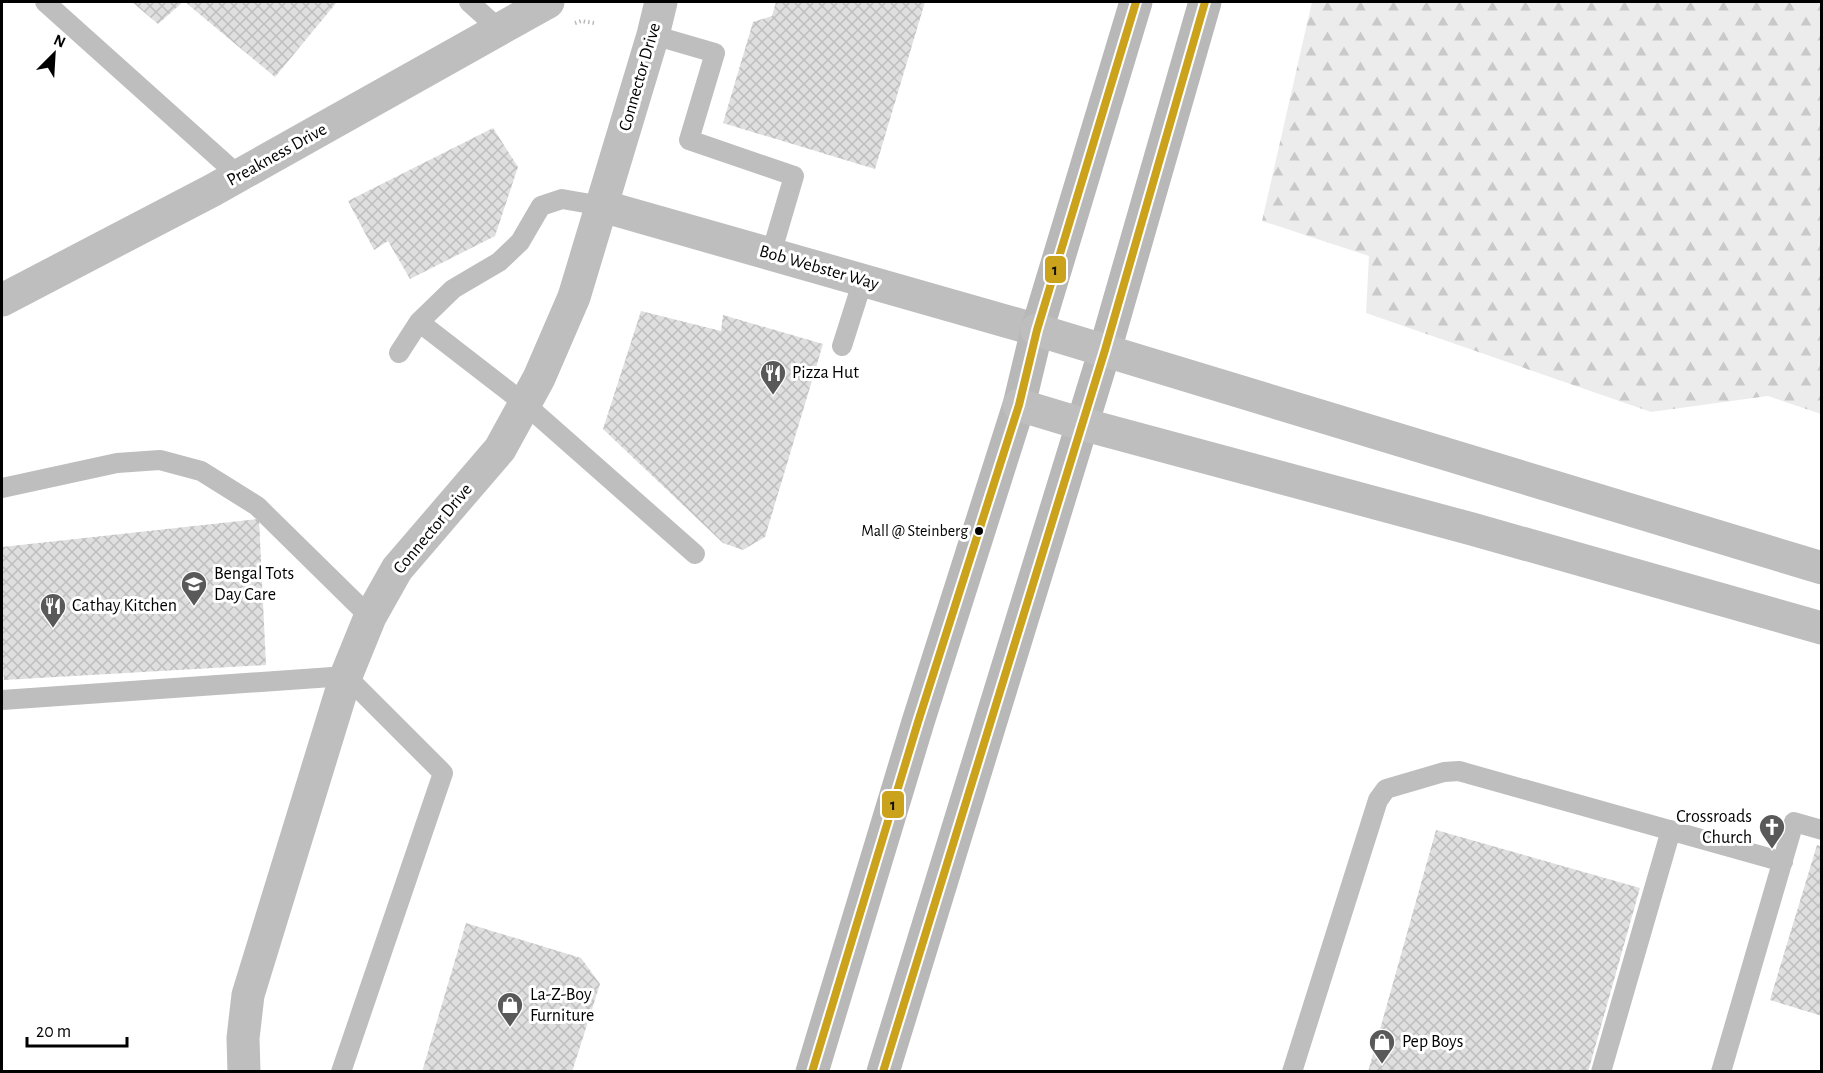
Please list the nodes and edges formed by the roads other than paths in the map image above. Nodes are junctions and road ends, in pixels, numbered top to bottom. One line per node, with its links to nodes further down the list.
1 (45, 2): 9 (lane)
2 (468, 2): 7 (lane)
3 (548, 2): 7 (main road, Preakness Drive)
4 (661, 2): 8 (main road, Connector Drive)
5 (1136, 2): 15 (main road)
6 (1205, 2): 17 (main road)
7 (499, 29): 9 (main road, Preakness Drive)
8 (653, 34): 10 (main road, Connector Drive); 11 (lane)
9 (239, 176): 13 (main road, Preakness Drive)
10 (602, 206): 11 (main road, Bob Webster Way); 14 (lane); 19 (main road, Connector Drive)
11 (771, 254): 12 (main road, Bob Webster Way)
12 (863, 280): 15 (main road, Bob Webster Way); 16 (lane)
13 (2, 300)
14 (419, 322): 18 (lane); 19 (lane)
15 (1037, 330): 17 (main road, Bob Webster Way); 20 (main road)
16 (842, 346)
17 (1105, 350): 21 (main road); 24 (main road, Bob Webster Way)
18 (399, 353)
19 (525, 404): 23 (lane); 25 (main road, Connector Drive)
20 (1019, 405): 21 (main road); 34 (main road)
21 (1082, 424): 26 (main road); 35 (main road)
22 (2, 488): 25 (lane)
23 (695, 554)
24 (1821, 568)
25 (369, 616): 27 (main road, Connector Drive)
26 (1821, 628)
27 (346, 676): 28 (lane); 32 (main road, Connector Drive); 33 (lane)
28 (2, 700)
29 (1671, 830): 31 (lane); 36 (lane); 37 (lane)
30 (1821, 830): 31 (lane)
31 (1783, 862): 38 (lane)
32 (244, 1071)
33 (341, 1071)
34 (812, 1071)
35 (883, 1071)
36 (1292, 1071)
37 (1601, 1071)
38 (1721, 1071)

